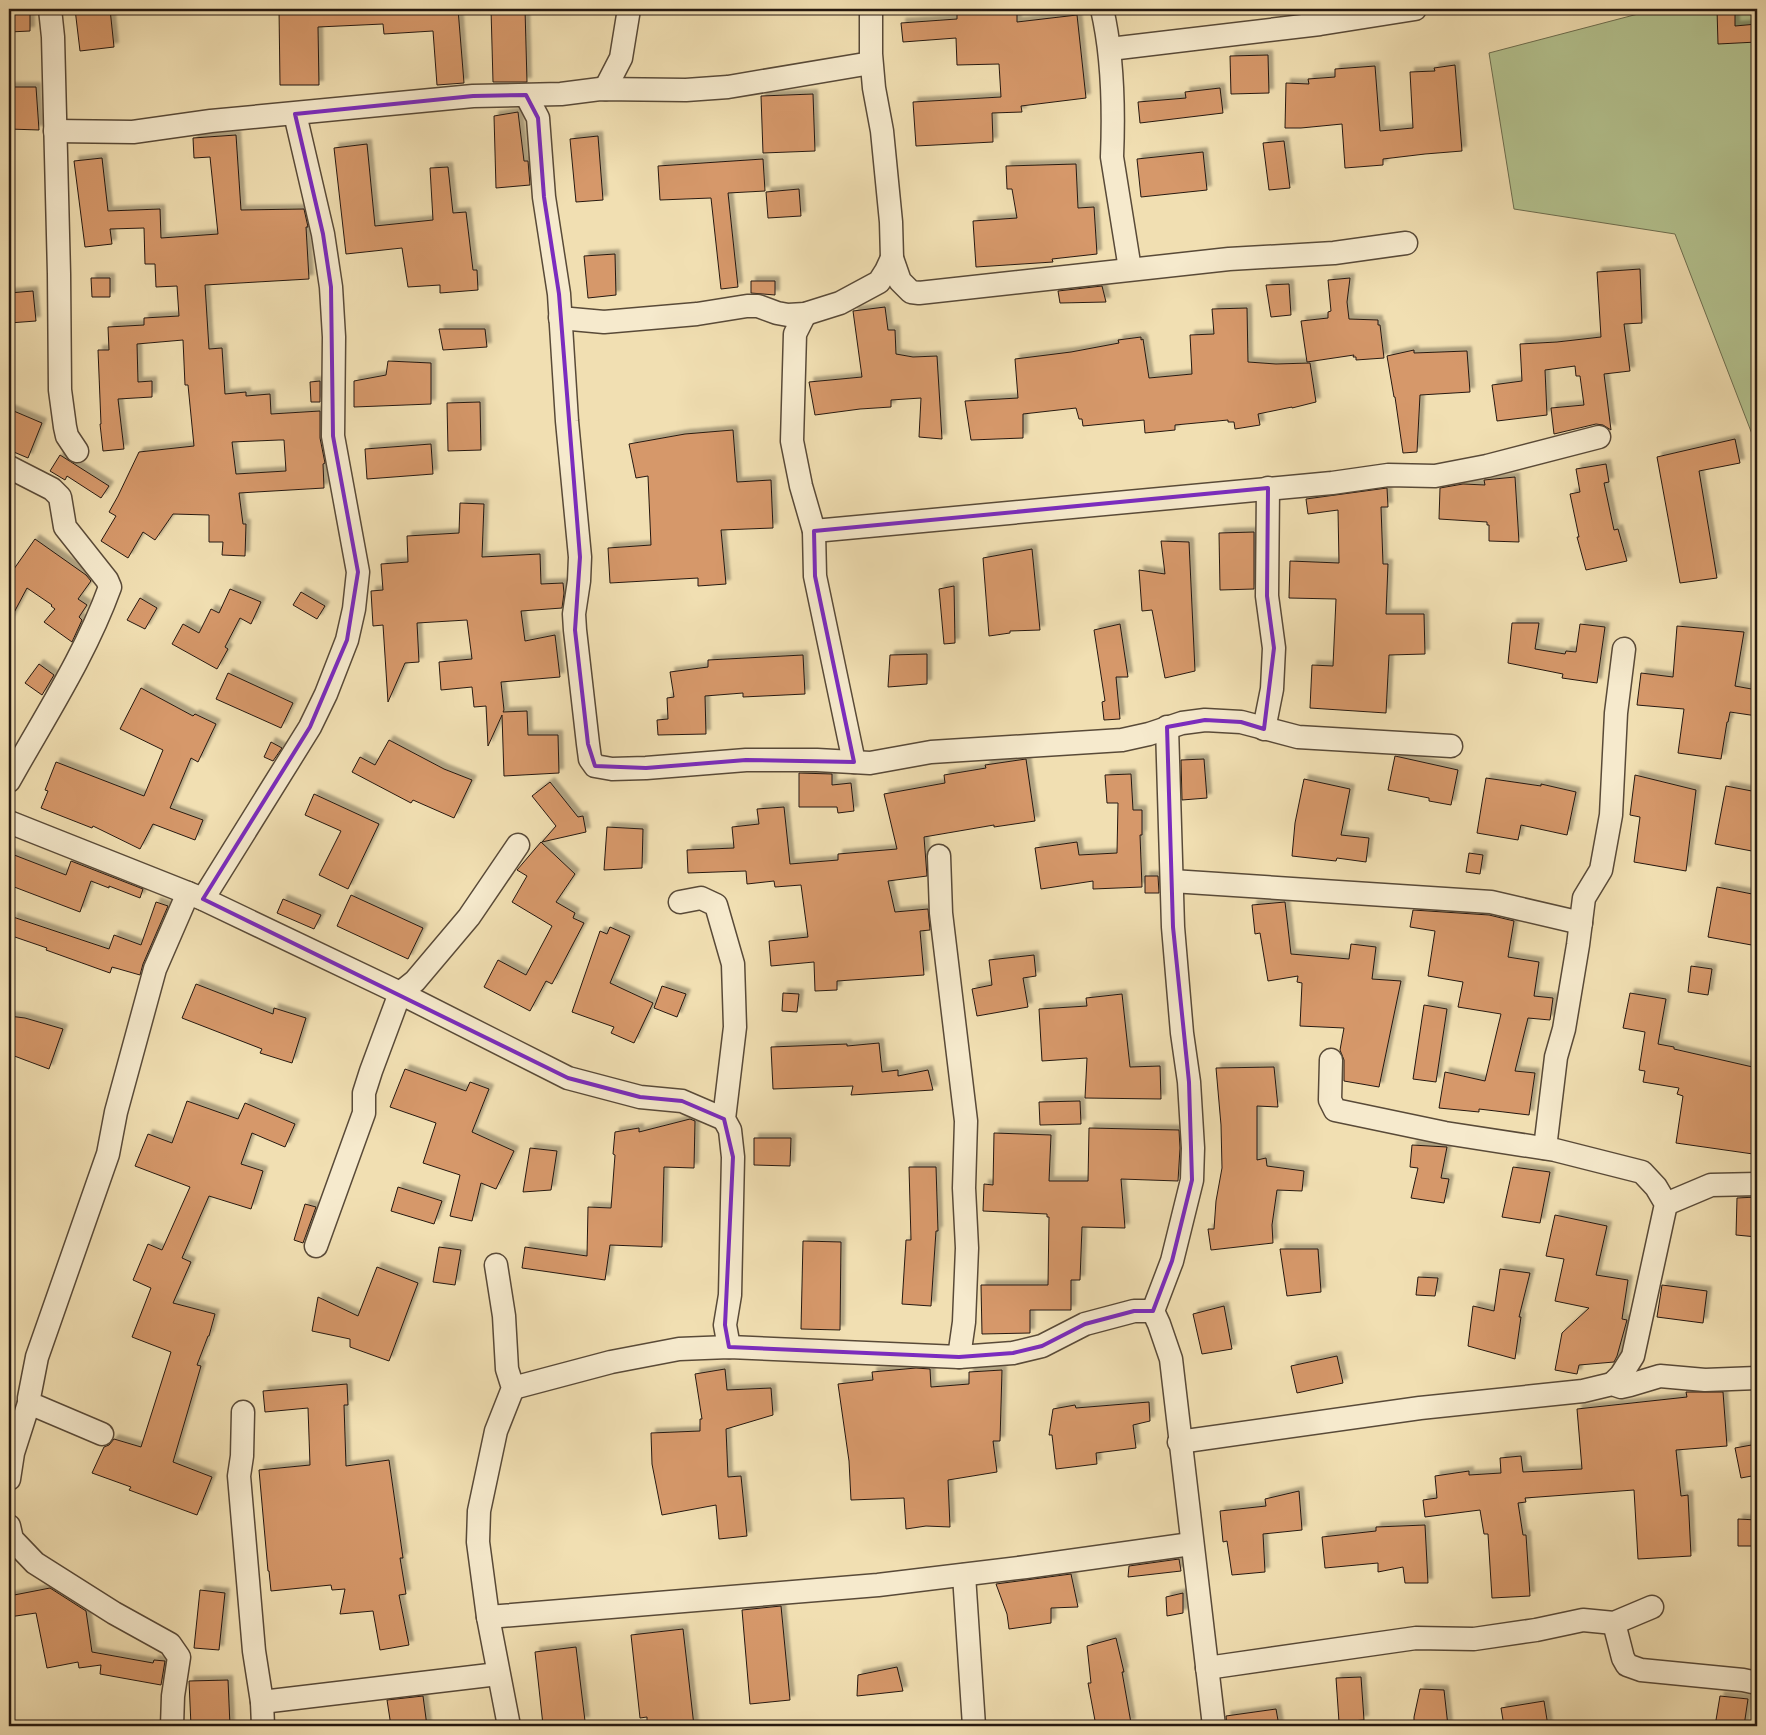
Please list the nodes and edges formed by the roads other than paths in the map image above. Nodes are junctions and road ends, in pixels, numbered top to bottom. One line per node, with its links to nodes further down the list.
1 (50, 9): 13 (street)
2 (628, 9): 8 (street)
3 (871, 9): 7 (street)
4 (1102, 9): 6 (street)
5 (1415, 9): 6 (street)
6 (1110, 49): 15 (street)
7 (872, 63): 8 (street); 16 (street)
8 (605, 89): 9 (street)
9 (554, 94): 10 (street); 12 (street)
10 (526, 95): 11 (street); 12 (street)
11 (295, 114): 13 (street); 36 (street)
12 (538, 118): 19 (street)
13 (55, 131): 22 (street)
14 (1406, 243): 15 (street)
15 (1130, 269): 16 (street)
16 (890, 282): 18 (street)
17 (777, 313): 18 (street); 19 (street); 20 (street)
18 (805, 314): 20 (street)
19 (560, 318): 30 (street)
20 (795, 334): 25 (street)
21 (1599, 437): 24 (street)
22 (77, 451)
23 (9, 467): 31 (street)
24 (1268, 488): 25 (street); 28 (street)
25 (814, 531): 30 (street)
26 (1624, 650): 38 (street)
27 (1167, 727): 28 (street); 30 (street); 35 (street)
28 (1264, 729): 29 (street)
29 (1451, 746)
30 (854, 762)
31 (9, 782)
32 (9, 822): 36 (street)
33 (518, 846): 39 (street)
34 (939, 856): 50 (street)
35 (1172, 881): 38 (street); 47 (street)
36 (195, 896): 39 (street); 55 (street)
37 (680, 902): 41 (street)
38 (1581, 923): 42 (street)
39 (400, 993): 41 (street); 45 (street)
40 (1331, 1060): 42 (street)
41 (724, 1119): 48 (street)
42 (1545, 1148): 44 (street)
43 (1757, 1184): 44 (street)
44 (1666, 1204): 49 (street)
45 (316, 1246)
46 (496, 1265): 54 (street)
47 (1153, 1311): 50 (street); 58 (street)
48 (728, 1347): 50 (street); 54 (street)
49 (1635, 1347): 51 (street); 53 (street)
50 (959, 1357)
51 (1660, 1376): 52 (street); 53 (street)
52 (1757, 1378)
53 (1612, 1384): 58 (street)
54 (513, 1388): 64 (street)
55 (29, 1403): 57 (street); 59 (street)
56 (243, 1412): 69 (street)
57 (102, 1434)
58 (1179, 1442): 61 (street)
59 (9, 1479)
60 (9, 1526): 70 (street)
61 (1191, 1544): 62 (street); 66 (street)
62 (964, 1575): 64 (street); 73 (street)
63 (1652, 1607): 65 (street)
64 (488, 1617): 67 (street)
65 (1614, 1623): 66 (street); 68 (street)
66 (1207, 1668): 74 (street)
67 (498, 1674): 69 (street); 72 (street)
68 (1757, 1683)
69 (262, 1702): 71 (street)
70 (172, 1726)
71 (263, 1726)
72 (509, 1726)
73 (974, 1726)
74 (1214, 1726)

